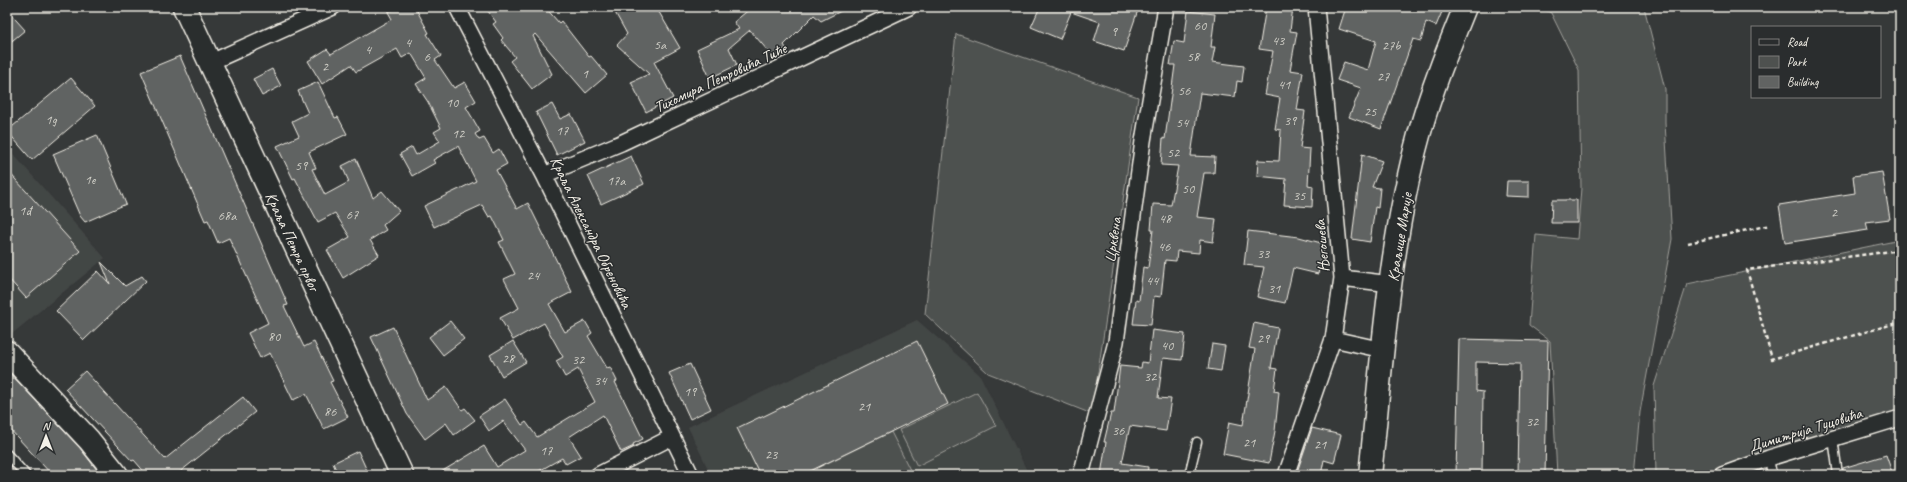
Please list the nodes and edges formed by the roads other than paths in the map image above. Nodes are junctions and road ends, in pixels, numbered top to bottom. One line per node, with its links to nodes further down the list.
1 (184, 7): 8 (street, Краља Петра првог)
2 (333, 7): 8 (street)
3 (457, 7): 9 (street, Краља Александра Обреновића)
4 (909, 7): 9 (street, Тихомира Петровића Тиће)
5 (1166, 7): 26 (street, Црквена)
6 (1316, 7): 10 (street, Његошева)
7 (1465, 7): 11 (street, Краљице Марије)
8 (209, 63): 23 (street, Краља Петра првог)
9 (544, 175): 16 (street, Краља Александра Обреновића)
10 (1342, 278): 11 (street); 12 (street, Његошева)
11 (1391, 284): 13 (street, Краљице Марије)
12 (1333, 338): 13 (street); 28 (street, Његошева)
13 (1384, 350): 29 (street, Краљице Марије)
14 (7, 352): 22 (street)
15 (1900, 418): 17 (street, Димитрија Туцовића)
16 (672, 438): 24 (street); 25 (street, Краља Александра Обреновића)
17 (1833, 438): 20 (street, Димитрија Туцовића); 32 (lane)
18 (1197, 442): 27 (lane)
19 (7, 454): 21 (lane)
20 (1769, 458): 30 (street, Димитрија Туцовића); 31 (lane)
21 (26, 475)
22 (117, 475)
23 (402, 475)
24 (598, 475)
25 (691, 475)
26 (1081, 475)
27 (1189, 475)
28 (1286, 475)
29 (1370, 475)
30 (1722, 475)
31 (1772, 475)
32 (1838, 475)

